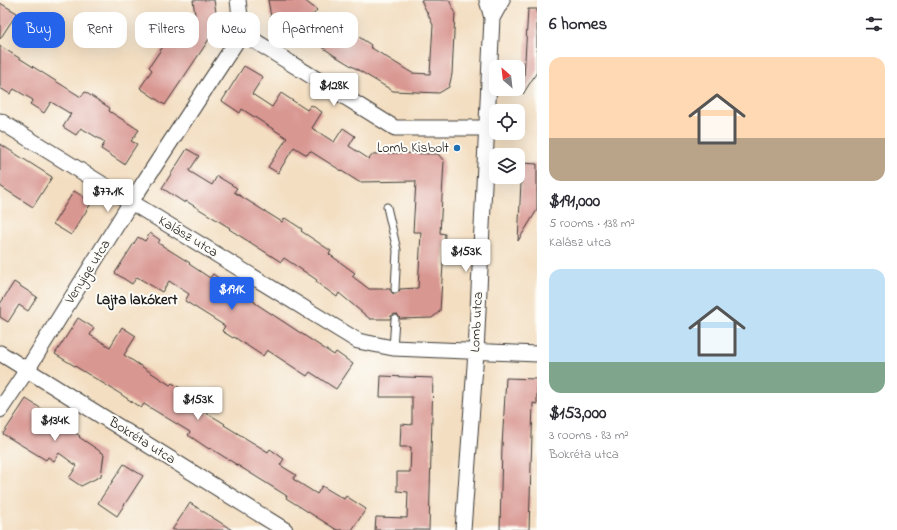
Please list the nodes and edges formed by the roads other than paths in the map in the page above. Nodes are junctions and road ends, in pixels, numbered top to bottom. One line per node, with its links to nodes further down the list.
1 (238, 0): 4 (street)
2 (487, 0): 5 (street)
3 (502, 0): 5 (street)
4 (239, 12)
5 (492, 18): 9 (street, Lomb utca)
6 (260, 44): 9 (street)
7 (232, 48): 10 (street, Venyige utca)
8 (0, 121): 10 (street, Kalász utca)
9 (487, 128): 15 (street, Lomb utca)
10 (131, 202): 14 (street, Kalász utca); 18 (street, Venyige utca)
11 (387, 207): 12 (lane)
12 (396, 289)
13 (395, 319): 14 (lane)
14 (394, 348): 15 (street, Kalász utca)
15 (476, 352): 17 (street, Kalász utca); 21 (street, Lomb utca)
16 (0, 353): 18 (street, Bokréta utca)
17 (537, 354)
18 (27, 370): 19 (street, Venyige utca); 20 (street, Bokréta utca)
19 (0, 410)
20 (285, 530)
21 (463, 530)

